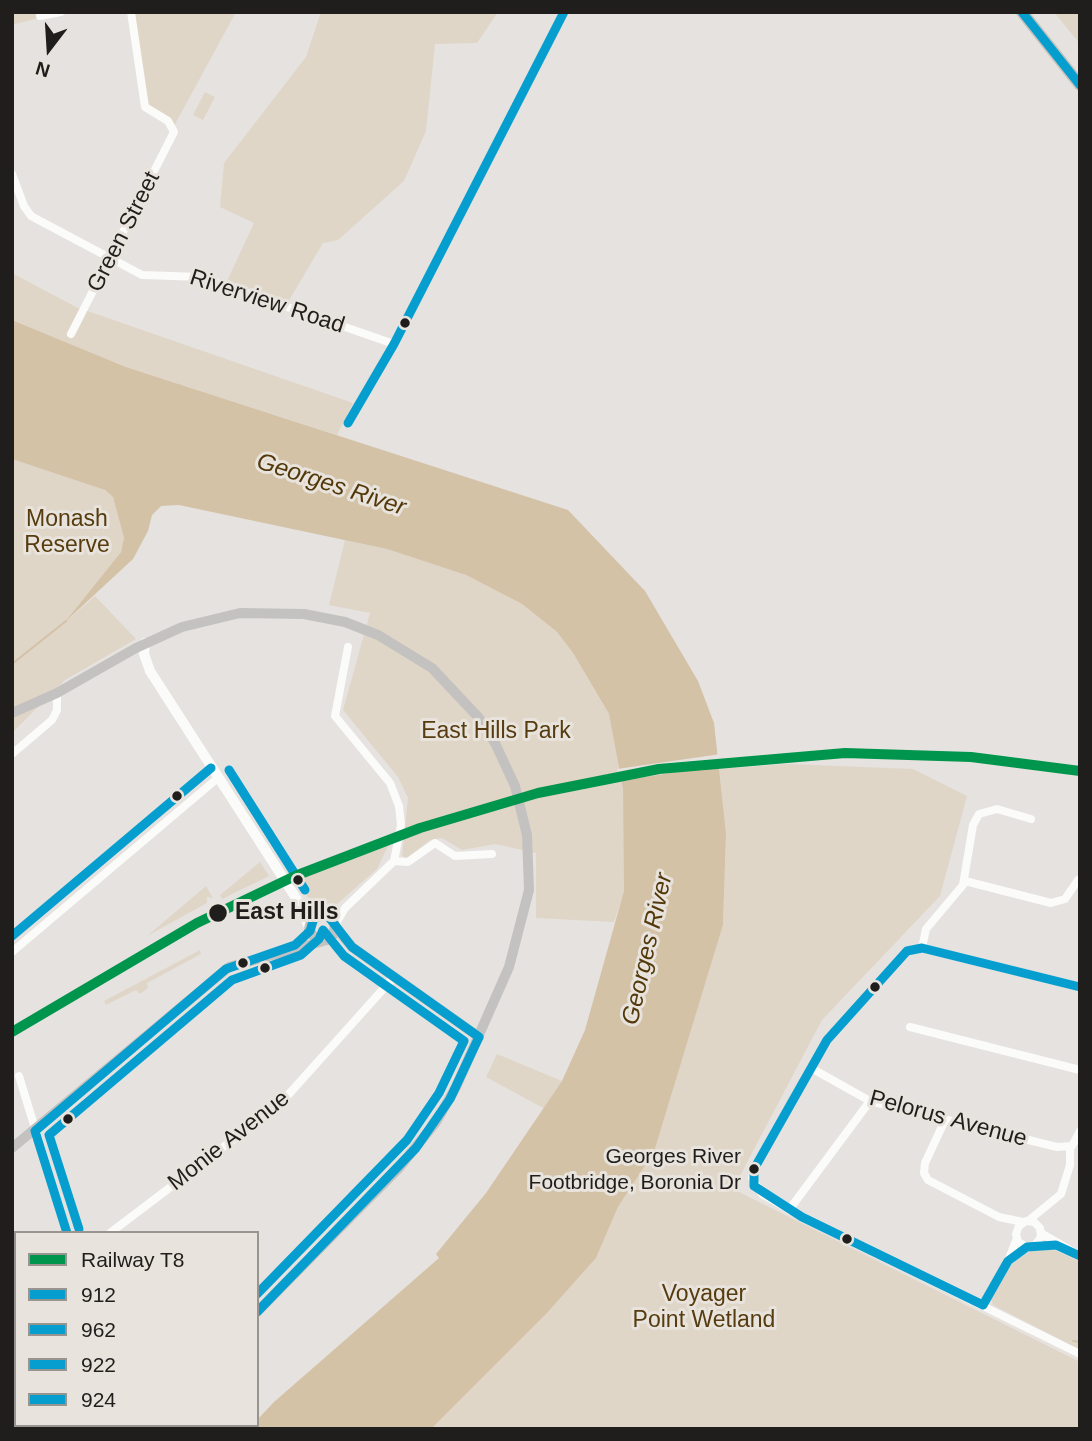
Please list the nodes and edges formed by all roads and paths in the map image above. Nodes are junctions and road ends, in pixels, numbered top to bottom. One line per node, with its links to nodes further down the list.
1 (61, 12): 5 (street)
2 (131, 12): 8 (street, Green Street)
3 (564, 12): 10 (street)
4 (1022, 12): 6 (main road)
5 (40, 16)
6 (1080, 85)
7 (12, 174): 8 (street, Riverview Road)
8 (111, 258): 9 (street, Green Street); 10 (street, Riverview Road)
9 (71, 334)
10 (394, 344): 11 (street)
11 (348, 423)
12 (145, 643): 14 (main road); 15 (street); 38 (main road)
13 (348, 647): 22 (street)
14 (128, 652): 15 (street); 16 (main road)
15 (150, 671): 19 (street)
16 (57, 693): 17 (main road); 18 (street)
17 (12, 713)
18 (12, 754)
19 (219, 777): 25 (street); 33 (street)
20 (1031, 819): 24 (street)
21 (492, 854): 22 (street)
22 (394, 861): 26 (street)
23 (1078, 880): 24 (street)
24 (965, 881): 32 (street)
25 (296, 898): 27 (street); 29 (street)
26 (345, 908): 27 (street); 28 (street)
27 (322, 915): 28 (main road); 29 (main road)
28 (336, 927): 30 (main road); 31 (main road)
29 (309, 929): 30 (main road); 34 (main road)
30 (325, 941): 31 (main road); 34 (main road)
31 (352, 947): 35 (main road)
32 (922, 948): 36 (street); 39 (street)
33 (12, 952)
34 (279, 952): 44 (main road)
35 (394, 977): 38 (main road); 54 (street, Monie Avenue)
36 (1080, 987)
37 (910, 1027): 40 (street)
38 (479, 1037): 62 (main road)
39 (811, 1068): 42 (street, Pelorus Avenue); 48 (street)
40 (1080, 1070)
41 (19, 1076): 44 (street)
42 (870, 1101): 43 (street, Pelorus Avenue); 48 (street)
43 (945, 1119): 47 (street, Pelorus Avenue); 50 (street)
44 (35, 1131): 46 (main road); 53 (street)
45 (1080, 1131): 47 (street)
46 (12, 1148)
47 (1070, 1148): 49 (street)
48 (789, 1210): 61 (street)
49 (1044, 1210): 51 (street); 52 (street)
50 (999, 1216): 51 (street); 55 (street)
51 (1025, 1222): 52 (street); 55 (street)
52 (1040, 1230): 56 (street); 57 (street)
53 (66, 1231)
54 (113, 1231)
55 (1016, 1235): 58 (street); 60 (street)
56 (1036, 1244): 57 (street); 58 (street)
57 (1056, 1245): 59 (street)
58 (1027, 1247): 60 (street)
59 (1080, 1256)
60 (1008, 1261): 61 (street)
61 (983, 1306): 63 (street)
62 (259, 1310)
63 (1080, 1354)

